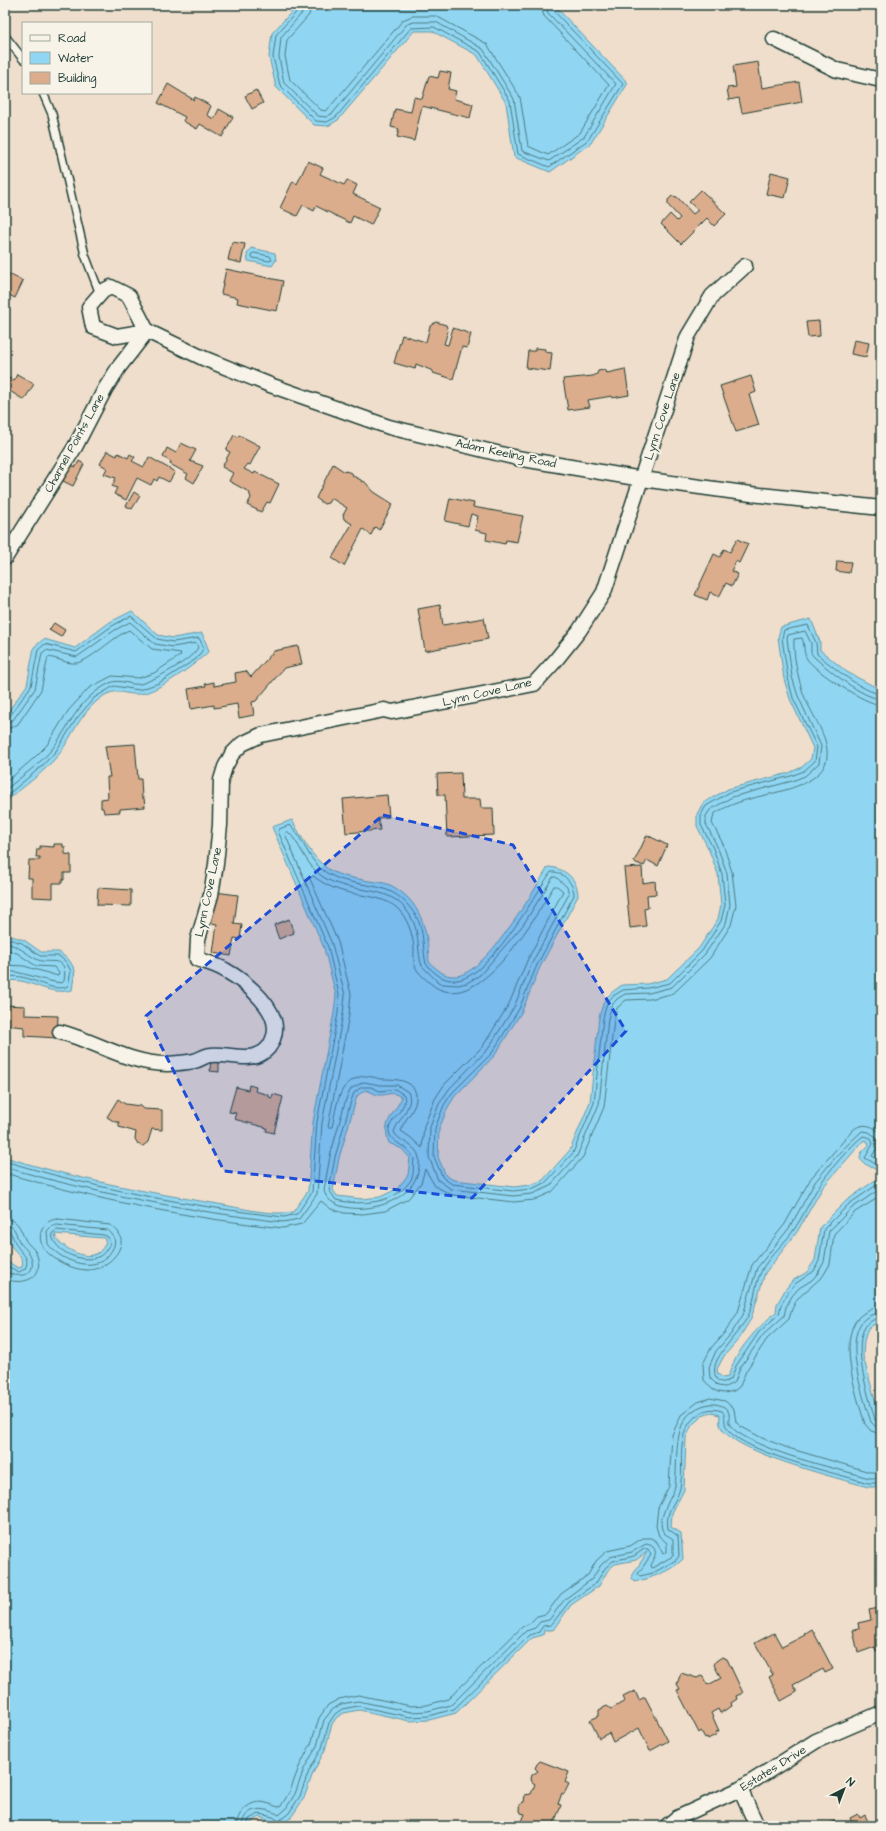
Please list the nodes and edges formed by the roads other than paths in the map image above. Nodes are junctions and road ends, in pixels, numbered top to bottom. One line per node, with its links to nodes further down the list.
1 (5, 36): 3 (lane)
2 (774, 39): 4 (street)
3 (22, 58)
4 (881, 80)
5 (42, 94): 7 (lane)
6 (745, 266): 9 (street, Lynn Cove Lane)
7 (100, 294): 8 (street); 8 (street)
8 (147, 331): 9 (street, Adam Keeling Road); 11 (street, Channel Points Lane)
9 (642, 479): 10 (street, Adam Keeling Road); 12 (street, Lynn Cove Lane)
10 (881, 508)
11 (5, 558)
12 (60, 1032)
13 (881, 1713): 14 (street, Estates Drive)
14 (740, 1789): 15 (street, Estates Drive); 16 (street)
15 (667, 1826)
16 (757, 1826)

